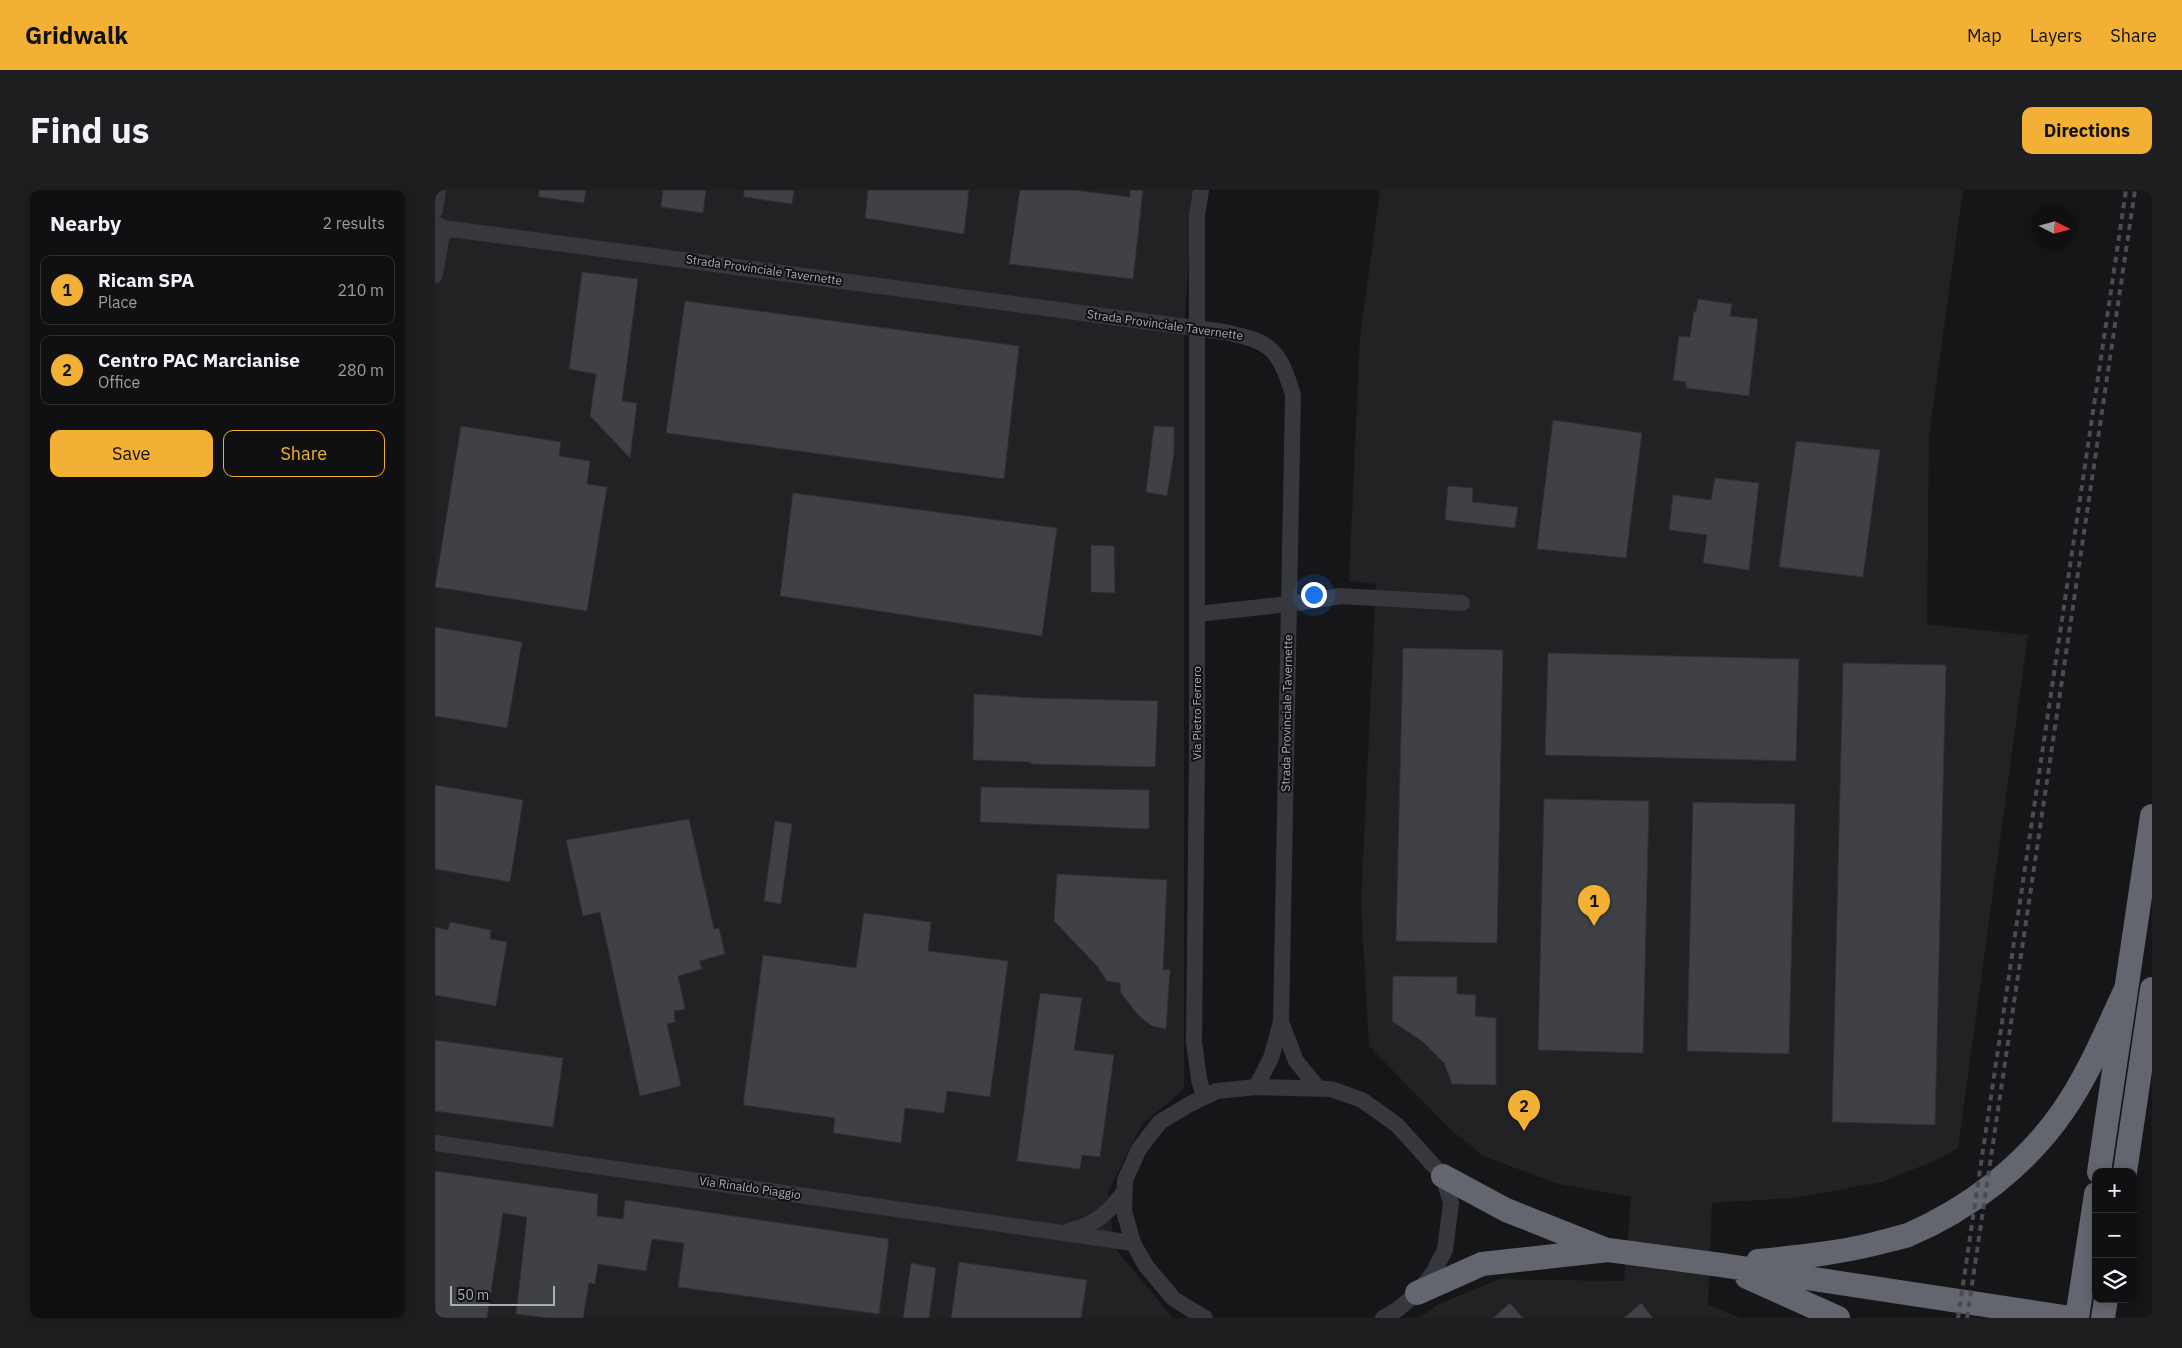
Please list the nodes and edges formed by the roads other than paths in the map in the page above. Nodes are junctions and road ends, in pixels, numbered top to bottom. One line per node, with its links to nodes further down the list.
1 (438, 190): 3 (street)
2 (1201, 190): 6 (street, Via Pietro Ferrero)
3 (435, 210)
4 (439, 225): 5 (street); 6 (street, Strada Provinciale Tavernette)
5 (435, 275)
6 (1197, 329): 8 (street, Strada Provinciale Tavernette); 9 (street, Via Pietro Ferrero)
7 (1462, 603): 8 (street)
8 (1289, 604): 9 (street); 13 (street, Strada Provinciale Tavernette)
9 (1197, 614): 16 (street, Via Pietro Ferrero)
10 (2152, 816): 11 (highway)
11 (2126, 989): 18 (highway); 26 (highway)
12 (2152, 989): 19 (highway)
13 (1281, 1022): 14 (street, Strada Provinciale Tavernette); 15 (street, Strada Provinciale Tavernette)
14 (1256, 1087): 15 (street); 16 (street)
15 (1318, 1088): 20 (street)
16 (1204, 1097): 21 (street)
17 (435, 1143): 23 (street, Via Rinaldo Piaggio)
18 (2100, 1168)
19 (2126, 1168)
20 (1443, 1176): 25 (highway); 27 (street)
21 (1125, 1190): 23 (street, Via Rinaldo Piaggio); 24 (street)
22 (2093, 1213): 33 (highway)
23 (1064, 1233): 24 (street, Via Rinaldo Piaggio)
24 (1133, 1243): 29 (street)
25 (1608, 1250): 26 (highway); 27 (highway)
26 (1721, 1265): 31 (highway); 32 (highway)
27 (1417, 1293): 30 (street)
28 (2105, 1303): 34 (highway)
29 (1200, 1317)
30 (1383, 1318)
31 (1838, 1318)
32 (2071, 1318)
33 (2077, 1318)
34 (2103, 1318)

